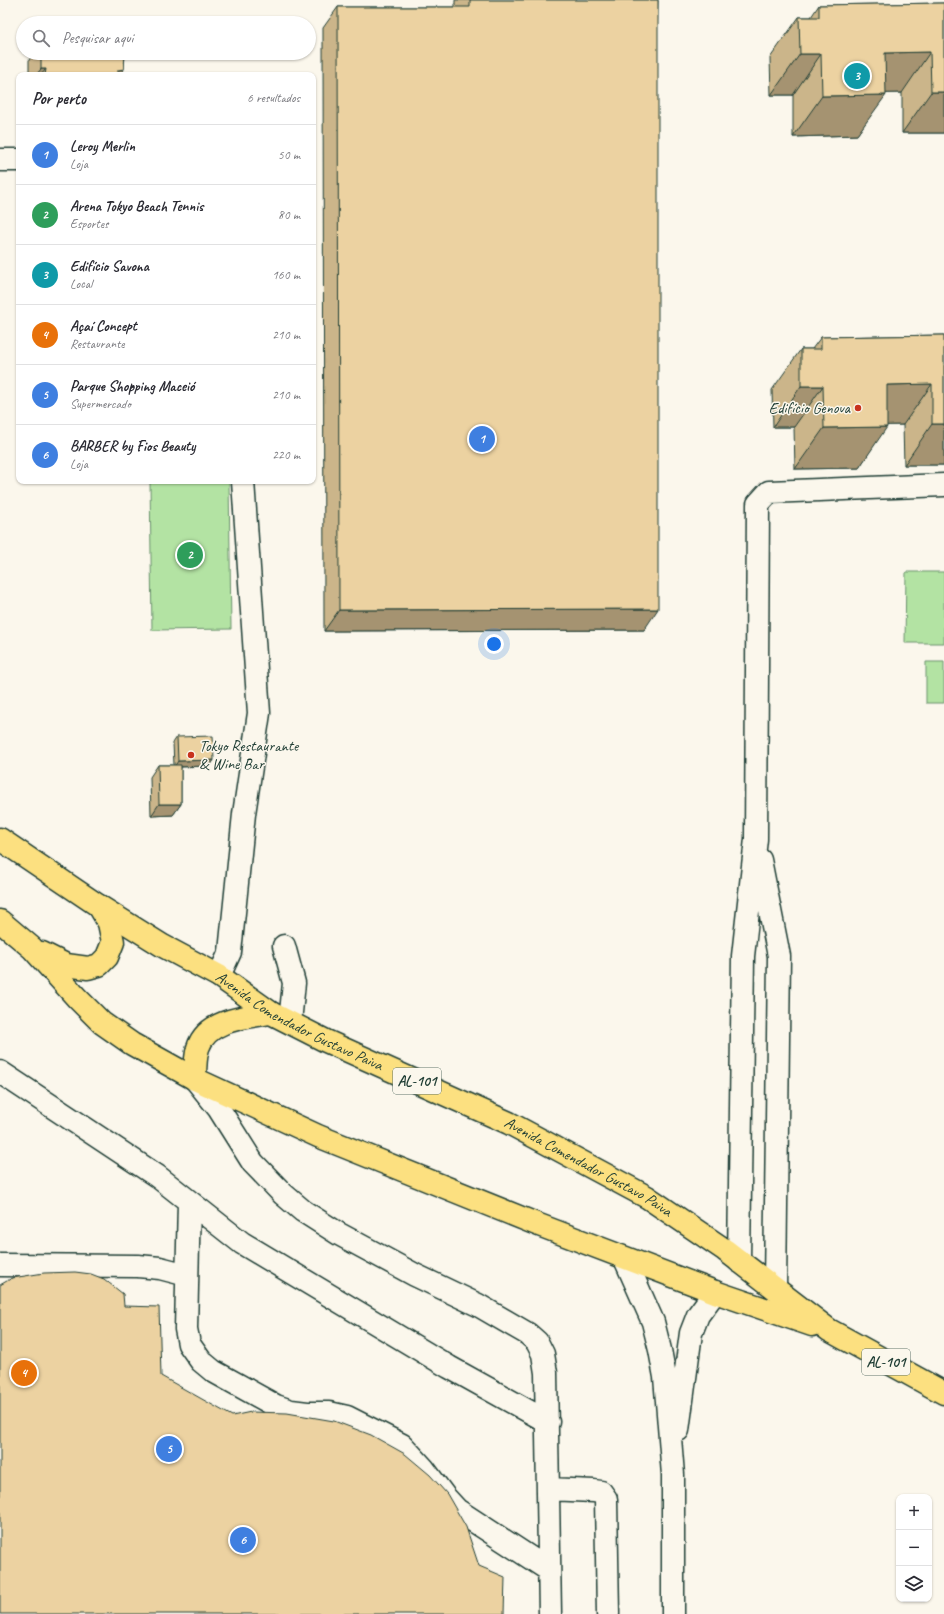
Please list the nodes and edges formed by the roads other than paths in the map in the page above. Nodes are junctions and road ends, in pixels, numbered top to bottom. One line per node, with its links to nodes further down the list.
1 (0, 160): 2 (street)
2 (16, 160)
3 (244, 484): 11 (street)
4 (944, 486): 6 (street)
5 (0, 839): 7 (main road, Avenida Comendador Gustavo Paiva / AL-101)
6 (756, 839): 17 (street); 20 (street)
7 (100, 906): 10 (main road); 11 (main road, Avenida Comendador Gustavo Paiva / AL-101)
8 (0, 921): 10 (main road, Avenida Comendador Gustavo Paiva / AL-101)
9 (284, 946): 12 (street)
10 (32, 948): 14 (main road, Avenida Comendador Gustavo Paiva / AL-101)
11 (219, 976): 12 (main road, Avenida Comendador Gustavo Paiva / AL-101)
12 (280, 1017): 14 (main road); 17 (main road, Avenida Comendador Gustavo Paiva / AL-101)
13 (0, 1072): 15 (street)
14 (195, 1079): 16 (main road, Avenida Comendador Gustavo Paiva / AL-101); 24 (street)
15 (189, 1202): 19 (street); 24 (street)
16 (625, 1259): 21 (main road, Avenida Comendador Gustavo Paiva / AL-101); 25 (street)
17 (739, 1261): 20 (main road, Avenida Comendador Gustavo Paiva / AL-101)
18 (0, 1265): 19 (street)
19 (187, 1275): 27 (street)
20 (775, 1288): 22 (main road, Avenida Comendador Gustavo Paiva / AL-101)
21 (715, 1292): 22 (main road, Avenida Comendador Gustavo Paiva / AL-101); 25 (street)
22 (829, 1330): 23 (main road, Avenida Comendador Gustavo Paiva / AL-101)
23 (944, 1393)
24 (548, 1422): 26 (street)
25 (673, 1475): 30 (street)
26 (548, 1489): 27 (street); 29 (street)
27 (549, 1570): 28 (street)
28 (550, 1614)
29 (608, 1614)
30 (673, 1614)

